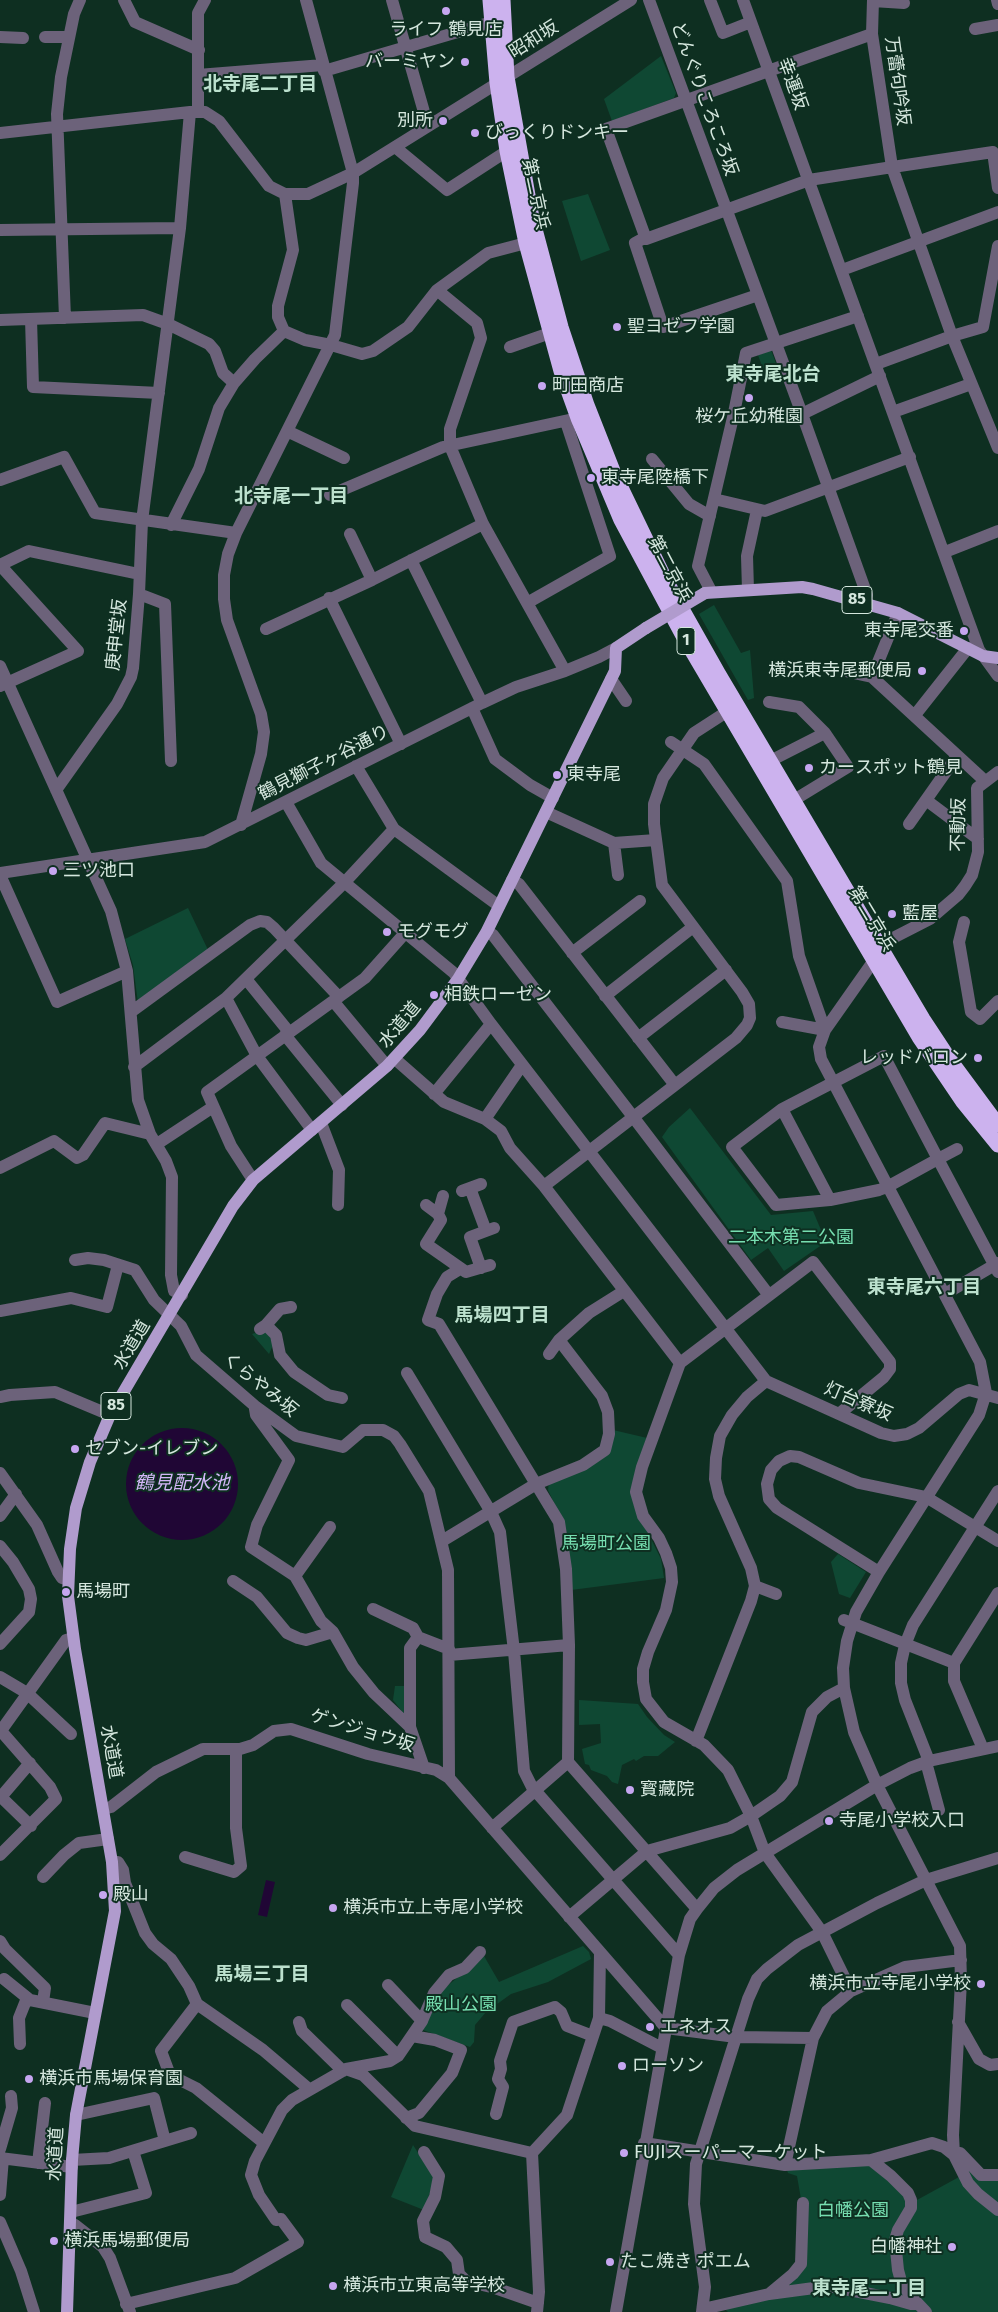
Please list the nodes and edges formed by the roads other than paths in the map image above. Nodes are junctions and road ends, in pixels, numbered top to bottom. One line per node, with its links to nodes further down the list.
1 (80, 0): 21 (street)
2 (124, 0): 26 (street)
3 (205, 0): 26 (street, 庚申堂坂)
4 (306, 0): 27 (street)
5 (392, 0): 25 (street)
6 (490, 0): 16 (highway, 第二京浜 / 1)
7 (503, 0): 30 (highway, 第二京浜 / 1)
8 (630, 0): 30 (street, 昭和坂)
9 (649, 0): 31 (street, どんぐりころころ坂)
10 (710, 0): 17 (street)
11 (743, 0): 17 (street, 幸運坂)
12 (873, 0): 14 (street); 20 (street, 万蕾句吟坂)
13 (996, 0): 15 (street)
14 (904, 3)
15 (998, 4)
16 (492, 22): 25 (street); 30 (highway, 第二京浜 / 1)
17 (751, 22): 28 (street, 幸運坂)
18 (998, 25): 19 (street)
19 (975, 29)
20 (872, 34): 28 (street); 38 (street, 万蕾句吟坂)
21 (69, 36): 24 (street); 33 (street)
22 (0, 38): 23 (street)
23 (23, 38)
24 (45, 38)
25 (404, 48): 27 (street); 34 (street)
26 (199, 50): 29 (street, 庚申堂坂)
27 (324, 68): 29 (street); 39 (street)
28 (769, 71): 31 (street); 40 (street, 幸運坂)
29 (198, 75): 32 (street, 庚申堂坂)
30 (502, 80): 34 (street, 昭和坂); 37 (highway, 第二京浜 / 1); 124 (highway, 第二京浜 / 1)
31 (685, 102): 43 (street, どんぐりころころ坂); 48 (street)
32 (194, 112): 33 (street); 42 (street); 45 (street, 庚申堂坂)
33 (59, 126): 35 (street); 47 (street)
34 (428, 126): 36 (street, 昭和坂)
35 (0, 133)
36 (395, 147): 37 (street); 39 (street, 昭和坂)
37 (507, 150): 50 (highway, 第二京浜 / 1)
38 (892, 167): 40 (street); 41 (street); 49 (street, 万蕾句吟坂)
39 (353, 173): 42 (street, 昭和坂); 64 (street)
40 (808, 180): 43 (street); 52 (street, 幸運坂)
41 (998, 188)
42 (285, 194): 60 (street)
43 (727, 210): 48 (street); 54 (street, どんぐりころころ坂)
44 (998, 212): 49 (street)
45 (180, 228): 47 (street); 59 (street, 庚申堂坂)
46 (0, 230): 47 (street)
47 (62, 230): 56 (street)
48 (646, 237): 54 (street)
49 (918, 240): 52 (street); 62 (street, 万蕾句吟坂)
50 (526, 243): 53 (street); 61 (highway, 第二京浜 / 1)
51 (998, 246): 62 (street)
52 (842, 270): 55 (street, 幸運坂)
53 (437, 290): 64 (street); 74 (street)
54 (758, 295): 63 (street, どんぐりころころ坂)
55 (858, 316): 63 (street); 66 (street, 幸運坂)
56 (65, 318): 57 (street); 59 (street)
57 (31, 319): 58 (street); 69 (street)
58 (0, 320)
59 (168, 324): 67 (street); 69 (street, 庚申堂坂)
60 (284, 331): 64 (street); 67 (street)
61 (550, 333): 65 (street); 72 (highway, 第二京浜 / 1)
62 (952, 336): 66 (street); 68 (street, 万蕾句吟坂)
63 (776, 344): 71 (street, どんぐりころころ坂); 82 (street)
64 (331, 345): 73 (street)
65 (510, 347)
66 (878, 370): 70 (street, 幸運坂); 71 (street)
67 (234, 383): 87 (street)
68 (971, 384): 70 (street); 75 (street, 万蕾句吟坂)
69 (159, 393): 85 (street, 庚申堂坂)
70 (894, 412): 76 (street, 幸運坂)
71 (802, 414): 80 (street, どんぐりころころ坂)
72 (572, 420): 74 (street); 101 (street); 118 (highway, 第二京浜 / 1)
73 (287, 431): 77 (street); 89 (street)
74 (450, 446): 81 (street); 86 (street)
75 (998, 448)
76 (910, 457): 80 (street); 91 (street, 幸運坂)
77 (344, 458)
78 (652, 459): 84 (street)
79 (0, 480): 85 (street)
80 (828, 487): 83 (street); 100 (street, どんぐりころころ坂)
81 (330, 495)
82 (714, 499): 83 (street); 84 (street)
83 (758, 510): 96 (street)
84 (710, 516): 97 (street)
85 (142, 521): 87 (street); 94 (street, 庚申堂坂)
86 (483, 524): 92 (street); 101 (street)
87 (171, 525): 89 (street)
88 (998, 531): 91 (street)
89 (236, 533): 136 (street)
90 (350, 534): 95 (street)
91 (945, 552): 106 (street, 幸運坂)
92 (412, 560): 95 (street); 117 (street)
93 (0, 565): 94 (street); 114 (street)
94 (139, 574): 98 (street, 庚申堂坂)
95 (372, 580): 99 (street)
96 (748, 590): 97 (main road, 85); 100 (main road, 85)
97 (708, 592): 104 (main road, 鶴見獅子ヶ谷通り / 85, bridge)
98 (139, 594): 125 (street); 129 (street, 庚申堂坂)
99 (329, 598): 103 (street); 121 (street)
100 (866, 602): 102 (main road, 85)
101 (526, 603): 109 (street)
102 (898, 613): 105 (main road, 85); 112 (street)
103 (266, 629)
104 (616, 648): 109 (street, 鶴見獅子ヶ谷通り); 113 (main road, 水道道 / 85)
105 (968, 648): 106 (main road, 85); 119 (street)
106 (983, 656): 107 (main road, 85); 111 (street, 幸運坂)
107 (998, 658)
108 (0, 666): 114 (street)
109 (565, 672): 117 (street, 鶴見獅子ヶ谷通り)
110 (849, 672): 112 (street)
111 (998, 676)
112 (872, 677): 119 (street)
113 (611, 678): 115 (street); 130 (main road, 水道道 / 85)
114 (4, 685): 129 (street)
115 (626, 701)
116 (769, 702): 120 (street)
117 (477, 705): 121 (street, 鶴見獅子ヶ谷通り); 130 (street)
118 (728, 711): 122 (street); 154 (highway, 第二京浜 / 1)
119 (915, 715): 123 (street)
120 (825, 733): 124 (street); 131 (street)
121 (401, 744): 126 (street, 鶴見獅子ヶ谷通り)
122 (676, 746): 139 (street); 166 (street)
123 (957, 756): 128 (street); 132 (street)
124 (772, 760): 131 (highway, 第二京浜 / 1)
125 (171, 761)
126 (356, 766): 133 (street, 鶴見獅子ヶ谷通り); 137 (street)
127 (998, 772): 128 (street)
128 (985, 781): 138 (street, 不動坂)
129 (56, 790): 141 (street)
130 (553, 798): 134 (main road, 水道道 / 85)
131 (794, 800): 154 (highway, 第二京浜 / 1)
132 (926, 800): 135 (street); 138 (street)
133 (286, 802): 136 (street, 鶴見獅子ヶ谷通り); 145 (street)
134 (546, 812): 140 (street); 144 (main road, 水道道 / 85)
135 (909, 824)
136 (241, 825): 141 (street, 鶴見獅子ヶ谷通り)
137 (394, 829): 145 (street); 147 (street)
138 (978, 839): 154 (street, 不動坂)
139 (656, 840): 140 (street); 149 (street)
140 (614, 843): 143 (street)
141 (88, 860): 142 (street, 鶴見獅子ヶ谷通り); 155 (street)
142 (0, 874): 155 (street)
143 (618, 875)
144 (512, 880): 147 (main road, 水道道 / 85); 153 (street)
145 (345, 882): 151 (street); 152 (street)
146 (640, 901): 153 (street)
147 (499, 906): 150 (main road, 水道道 / 85)
148 (964, 922): 162 (street)
149 (693, 927): 156 (street); 159 (street)
150 (487, 931): 158 (main road, 水道道 / 85); 179 (street)
151 (406, 932): 158 (street); 161 (street)
152 (286, 940): 157 (street); 161 (street); 163 (street)
153 (572, 953): 159 (street)
154 (878, 955): 166 (street, 不動坂); 181 (highway, 第二京浜 / 1); 184 (highway, 第二京浜 / 1)
155 (127, 970): 163 (street)
156 (726, 970): 168 (street); 174 (street)
157 (246, 979): 160 (street); 167 (street)
158 (458, 979): 165 (street); 170 (main road, 水道道 / 85)
159 (605, 996): 168 (street)
160 (226, 998): 169 (street); 172 (street)
161 (336, 1000): 167 (street); 170 (street)
162 (998, 1001)
163 (131, 1012): 172 (street)
164 (782, 1022): 166 (street)
165 (491, 1024): 171 (street); 175 (street)
166 (825, 1030): 173 (street)
167 (287, 1034): 169 (street); 176 (street)
168 (638, 1038): 174 (street)
169 (257, 1056): 177 (street); 182 (street)
170 (391, 1062): 175 (street); 176 (main road, 水道道 / 85)
171 (522, 1065): 180 (street); 186 (street)
172 (134, 1067): 183 (street)
173 (833, 1083): 178 (street); 187 (street); 191 (street)
174 (675, 1085): 179 (street)
175 (434, 1094): 180 (street)
176 (342, 1105): 182 (main road, 水道道 / 85)
177 (212, 1107): 183 (street); 189 (street)
178 (782, 1109): 194 (street); 194 (street)
179 (634, 1118): 186 (street); 203 (street)
180 (485, 1119): 190 (street)
181 (998, 1125)
182 (317, 1126): 189 (main road, 水道道 / 85); 195 (street)
183 (154, 1139): 188 (street); 205 (street)
184 (998, 1145)
185 (957, 1149): 187 (street)
186 (590, 1151): 190 (street); 209 (street)
187 (938, 1159): 191 (street); 200 (street)
188 (0, 1168)
189 (253, 1180): 205 (main road, 水道道 / 85)
190 (544, 1186): 202 (street)
191 (886, 1187): 194 (street); 204 (street)
192 (471, 1188): 201 (street)
193 (443, 1196): 197 (street)
194 (830, 1200)
195 (338, 1205)
196 (426, 1205): 197 (street)
197 (438, 1214): 201 (street)
198 (75, 1260): 199 (street, くらやみ坂)
199 (118, 1265): 207 (street); 208 (street, くらやみ坂)
200 (997, 1267): 204 (street)
201 (460, 1270): 222 (street)
202 (624, 1291): 210 (street); 212 (street)
203 (768, 1294): 209 (street); 219 (street)
204 (945, 1294): 215 (street)
205 (182, 1295): 208 (main road, 水道道 / 85)
206 (291, 1307): 217 (street)
207 (0, 1311)
208 (170, 1316): 218 (street, くらやみ坂); 220 (main road, 水道道 / 85)
209 (725, 1328): 212 (street); 214 (street)
210 (560, 1340): 211 (street); 222 (street)
211 (549, 1354)
212 (680, 1363): 257 (street)
213 (407, 1373): 226 (street)
214 (766, 1381): 219 (street, 灯台寮坂); 237 (street)
215 (992, 1395): 219 (street, 灯台寮坂); 225 (street)
216 (0, 1397): 220 (street)
217 (342, 1398)
218 (255, 1406): 230 (street, くらやみ坂); 234 (street)
219 (839, 1414)
220 (110, 1415): 235 (main road, 水道道 / 85)
221 (0, 1473): 224 (street)
222 (536, 1484): 226 (street); 246 (street)
223 (998, 1491): 229 (street)
224 (16, 1494): 227 (street); 235 (street)
225 (926, 1497): 229 (street); 233 (street); 233 (street)
226 (491, 1512): 230 (street); 248 (street)
227 (0, 1516)
228 (330, 1527): 234 (street)
229 (975, 1527): 231 (street); 247 (street)
230 (442, 1541): 249 (street)
231 (998, 1541)
232 (0, 1546): 245 (street)
233 (878, 1572): 241 (street)
234 (295, 1576): 242 (street)
235 (68, 1579): 244 (main road, 水道道 / 85)
236 (233, 1581): 242 (street)
237 (755, 1586): 239 (street); 257 (street)
238 (998, 1593): 250 (street)
239 (776, 1594)
240 (373, 1610): 243 (street)
241 (848, 1623): 247 (street); 252 (street)
242 (333, 1632): 254 (street)
243 (418, 1637): 249 (street); 254 (street)
244 (73, 1638): 253 (street); 268 (main road, 水道道 / 85)
245 (0, 1644)
246 (568, 1645): 248 (street); 260 (street)
247 (905, 1645): 250 (street); 261 (street)
248 (514, 1650): 249 (street); 266 (street)
249 (449, 1652): 264 (street)
250 (954, 1663): 259 (street)
251 (0, 1677): 253 (street)
252 (844, 1688): 265 (street); 270 (street)
253 (27, 1692): 255 (street); 256 (street)
254 (410, 1728): 263 (street)
255 (0, 1731): 262 (street)
256 (71, 1734)
257 (696, 1741): 270 (street)
258 (236, 1749): 263 (street, ゲンジョウ坂); 268 (street, ゲンジョウ坂); 277 (street)
259 (994, 1750): 261 (street)
260 (568, 1762): 266 (street); 274 (street)
261 (928, 1762): 265 (street); 269 (street)
262 (30, 1764): 267 (street); 271 (street)
263 (424, 1768): 264 (street, ゲンジョウ坂)
264 (449, 1778): 272 (street)
265 (877, 1785): 275 (street); 282 (street)
266 (535, 1790): 272 (street); 281 (street)
267 (0, 1797): 271 (street)
268 (103, 1809): 273 (main road, 水道道 / 85)
269 (939, 1810)
270 (751, 1816): 274 (street); 275 (street)
271 (30, 1826): 276 (street)
272 (492, 1828): 284 (street)
273 (108, 1839): 279 (main road, 水道道 / 85); 280 (street)
274 (647, 1851): 281 (street); 283 (street)
275 (764, 1853): 283 (street); 285 (street)
276 (0, 1855)
277 (185, 1857)
278 (998, 1858): 282 (street)
279 (112, 1862): 296 (street); 298 (main road, 水道道 / 85)
280 (43, 1877)
281 (613, 1880): 284 (street); 289 (street)
282 (926, 1880): 285 (street); 290 (street)
283 (696, 1909): 289 (street)
284 (569, 1917): 288 (street)
285 (822, 1932): 293 (street); 306 (street)
286 (0, 1941): 295 (street)
287 (480, 1952): 300 (street)
288 (600, 1952): 299 (street); 303 (street)
289 (679, 1955): 303 (street)
290 (961, 1960): 293 (street); 302 (street)
291 (4, 1979): 294 (street)
292 (388, 1985): 300 (street)
293 (851, 1991): 307 (street)
294 (27, 1998): 295 (street); 308 (street)
295 (43, 2002): 298 (street)
296 (197, 2004): 313 (street); 321 (street)
297 (347, 2005): 310 (street)
298 (95, 2013): 317 (main road, 水道道 / 85)
299 (599, 2018): 305 (street); 309 (street)
300 (422, 2021): 304 (street)
301 (299, 2022): 312 (street)
302 (958, 2022): 311 (street); 328 (street)
303 (666, 2028): 306 (street); 309 (street)
304 (412, 2036): 310 (street); 318 (street)
305 (593, 2036): 316 (street); 326 (street)
306 (736, 2037): 307 (street); 325 (street)
307 (813, 2038): 332 (street)
308 (20, 2044)
309 (662, 2048): 322 (street)
310 (398, 2056): 312 (street)
311 (998, 2064)
312 (345, 2070): 313 (street); 318 (street)
313 (309, 2089): 321 (street)
314 (11, 2096): 327 (street)
315 (45, 2103): 330 (street)
316 (495, 2108)
317 (76, 2115): 320 (street); 331 (main road, 水道道 / 85)
318 (406, 2118): 326 (street)
319 (191, 2133): 320 (street)
320 (165, 2141): 323 (street)
321 (264, 2143): 340 (street)
322 (644, 2143): 325 (street); 346 (street)
323 (133, 2150): 331 (street); 337 (street)
324 (424, 2152): 341 (street)
325 (700, 2152): 332 (street); 343 (street)
326 (532, 2153): 341 (street)
327 (1, 2155): 330 (street); 334 (street)
328 (954, 2155): 329 (street); 333 (street); 336 (street)
329 (871, 2160): 332 (street); 342 (street)
330 (38, 2163): 331 (street)
331 (72, 2164): 337 (main road, 水道道 / 85)
332 (784, 2165)
333 (998, 2175)
334 (0, 2195)
335 (803, 2203): 339 (street)
336 (998, 2210)
337 (70, 2218): 340 (street); 345 (main road, 水道道 / 85)
338 (0, 2222): 344 (street)
339 (769, 2294): 342 (street); 343 (street)
340 (128, 2308)
341 (537, 2308)
342 (922, 2308)
343 (703, 2310)
344 (34, 2312)
345 (67, 2312)
346 (616, 2312)

